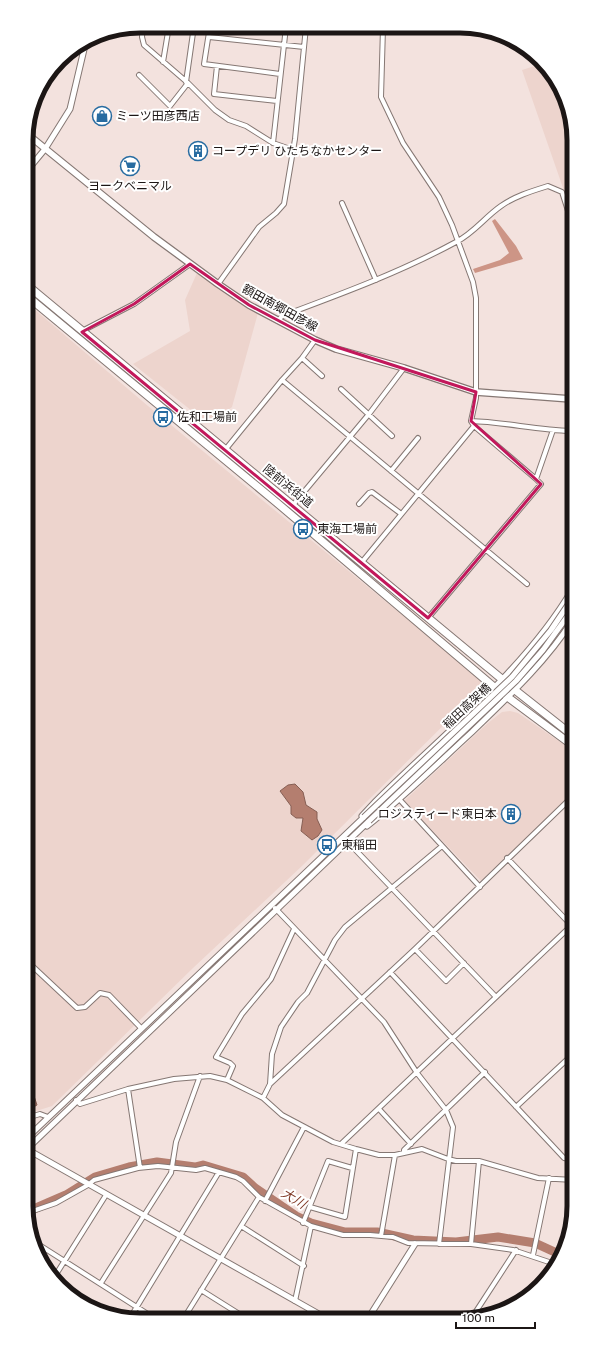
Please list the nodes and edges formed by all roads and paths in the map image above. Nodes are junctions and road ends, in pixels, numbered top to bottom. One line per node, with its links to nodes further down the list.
1 (142, 33): 12 (street)
2 (168, 33): 12 (street)
3 (193, 33): 16 (street)
4 (209, 33): 8 (street)
5 (285, 33): 9 (street)
6 (305, 33): 10 (street)
7 (383, 33): 25 (street)
8 (209, 37): 9 (street); 13 (street)
9 (284, 45): 10 (street); 14 (street)
10 (304, 47): 21 (street)
11 (84, 48): 20 (street)
12 (163, 62): 16 (street)
13 (217, 66): 14 (street); 17 (street)
14 (280, 74): 17 (street)
15 (139, 75): 16 (street)
16 (187, 82): 19 (street)
17 (277, 101): 19 (street)
18 (33, 139): 20 (main road, 額田南郷田彦線)
19 (273, 143): 21 (street)
20 (45, 150): 22 (street); 26 (main road, 額田南郷田彦線)
21 (293, 150): 28 (street)
22 (33, 164)
23 (342, 203): 27 (street)
24 (567, 208): 25 (street)
25 (457, 242): 27 (street); 39 (street)
26 (190, 264): 28 (main road, 額田南郷田彦線); 32 (street)
27 (376, 280): 31 (street)
28 (218, 284): 31 (main road, 額田南郷田彦線)
29 (33, 290): 32 (highway, 陸前浜街道)
30 (33, 301): 65 (highway, 陸前浜街道)
31 (278, 321): 33 (main road, 額田南郷田彦線)
32 (82, 332): 49 (highway, 陸前浜街道)
33 (315, 340): 34 (street); 35 (main road, 額田南郷田彦線)
34 (302, 358): 36 (street); 37 (street)
35 (404, 368): 39 (main road, 額田南郷田彦線); 41 (street)
36 (322, 376)
37 (282, 380): 47 (street); 49 (street)
38 (340, 389): 41 (street)
39 (476, 392): 40 (main road, 額田南郷田彦線); 42 (street)
40 (567, 399)
41 (369, 414): 46 (street); 47 (street)
42 (471, 421): 43 (street); 44 (street)
43 (474, 426): 51 (street); 52 (street)
44 (553, 430): 45 (street); 51 (street)
45 (567, 431)
46 (392, 436)
47 (350, 437): 50 (street); 54 (street)
48 (418, 438): 50 (street)
49 (225, 450): 54 (highway, 陸前浜街道)
50 (391, 471): 52 (street)
51 (536, 479): 56 (street)
52 (418, 493): 55 (street); 56 (street)
53 (359, 504): 55 (street)
54 (293, 505): 57 (highway, 陸前浜街道)
55 (400, 513): 57 (street)
56 (486, 549): 58 (street); 62 (street)
57 (362, 562): 62 (highway, 陸前浜街道)
58 (527, 584)
59 (567, 597): 64 (street)
60 (567, 606): 72 (street, 稲田高架橋, bridge)
61 (567, 617): 73 (street, 稲田高架橋, bridge)
62 (428, 618): 64 (highway, 陸前浜街道)
63 (567, 628): 66 (street)
64 (502, 679): 65 (street); 66 (highway, 陸前浜街道)
65 (494, 687): 67 (highway, 陸前浜街道); 72 (street)
66 (515, 690): 67 (street); 68 (highway, 陸前浜街道)
67 (508, 697): 69 (highway, 陸前浜街道); 70 (street)
68 (567, 731)
69 (567, 741)
70 (400, 800): 73 (street); 74 (street)
71 (567, 802): 75 (street)
72 (342, 838): 78 (street)
73 (348, 841): 76 (street); 79 (street)
74 (442, 846): 76 (street); 77 (street)
75 (507, 858): 77 (street); 80 (street)
76 (391, 887): 82 (street); 85 (street)
77 (480, 887): 82 (street)
78 (272, 903): 79 (street); 91 (street)
79 (277, 910): 81 (street); 101 (street)
80 (567, 921)
81 (294, 929): 85 (street); 97 (street)
82 (434, 930): 84 (street); 86 (street)
83 (567, 931): 89 (street)
84 (415, 949): 86 (street); 88 (street)
85 (324, 960): 90 (street); 98 (street)
86 (464, 963): 89 (street)
87 (33, 967): 91 (street)
88 (390, 972): 90 (street); 92 (street)
89 (496, 997): 92 (street)
90 (360, 999): 95 (street); 98 (street)
91 (141, 1028): 106 (street)
92 (453, 1038): 94 (street); 95 (street)
93 (567, 1060): 102 (street)
94 (485, 1072): 102 (street); 104 (street)
95 (417, 1073): 103 (street); 104 (street)
96 (200, 1076): 97 (street); 99 (street); 119 (street)
97 (228, 1080): 100 (street)
98 (270, 1084): 100 (street)
99 (128, 1088): 101 (street); 120 (street)
100 (263, 1098): 107 (street)
101 (76, 1100): 109 (street)
102 (516, 1107): 117 (street)
103 (379, 1109): 110 (street); 111 (street)
104 (446, 1110): 111 (street); 116 (street)
105 (33, 1116): 106 (street)
106 (48, 1117): 108 (street)
107 (304, 1127): 110 (street); 128 (street)
108 (33, 1132)
109 (33, 1143)
110 (341, 1144): 112 (street)
111 (411, 1144): 113 (street)
112 (356, 1149): 115 (street); 121 (street)
113 (404, 1152): 115 (street); 116 (street)
114 (33, 1153): 125 (street)
115 (394, 1155): 135 (street)
116 (448, 1159): 118 (street); 138 (street)
117 (567, 1159)
118 (479, 1161): 123 (street); 139 (street)
119 (173, 1167): 120 (street); 122 (street); 131 (street)
120 (140, 1168): 125 (street)
121 (352, 1168): 129 (street); 129 (street)
122 (219, 1172): 127 (street); 136 (street)
123 (549, 1178): 124 (street); 142 (street)
124 (567, 1179)
125 (88, 1185): 126 (street); 130 (street)
126 (106, 1195): 131 (street); 144 (street)
127 (259, 1197): 128 (street); 133 (street)
128 (265, 1201): 132 (street)
129 (310, 1207): 132 (street)
130 (33, 1211)
131 (143, 1216): 136 (street); 148 (street)
132 (303, 1223): 134 (street)
133 (241, 1226): 143 (street); 146 (street)
134 (311, 1226): 135 (street); 146 (street)
135 (381, 1236): 137 (street)
136 (180, 1237): 143 (street); 151 (street)
137 (415, 1244): 138 (street); 160 (street)
138 (439, 1244): 139 (street)
139 (471, 1244): 141 (street)
140 (41, 1246): 144 (street)
141 (516, 1250): 142 (street); 154 (street)
142 (534, 1255): 145 (street)
143 (220, 1259): 149 (street); 150 (street)
144 (64, 1261): 147 (street); 148 (street)
145 (552, 1262)
146 (304, 1266): 150 (street)
147 (57, 1273)
148 (101, 1284): 151 (street)
149 (201, 1290): 156 (street); 157 (street)
150 (295, 1301): 152 (street)
151 (136, 1306): 153 (street); 155 (street)
152 (310, 1310): 158 (street); 159 (street)
153 (133, 1312)
154 (476, 1312)
155 (146, 1313)
156 (187, 1313)
157 (238, 1313)
158 (308, 1313)
159 (316, 1313)
160 (372, 1313)

